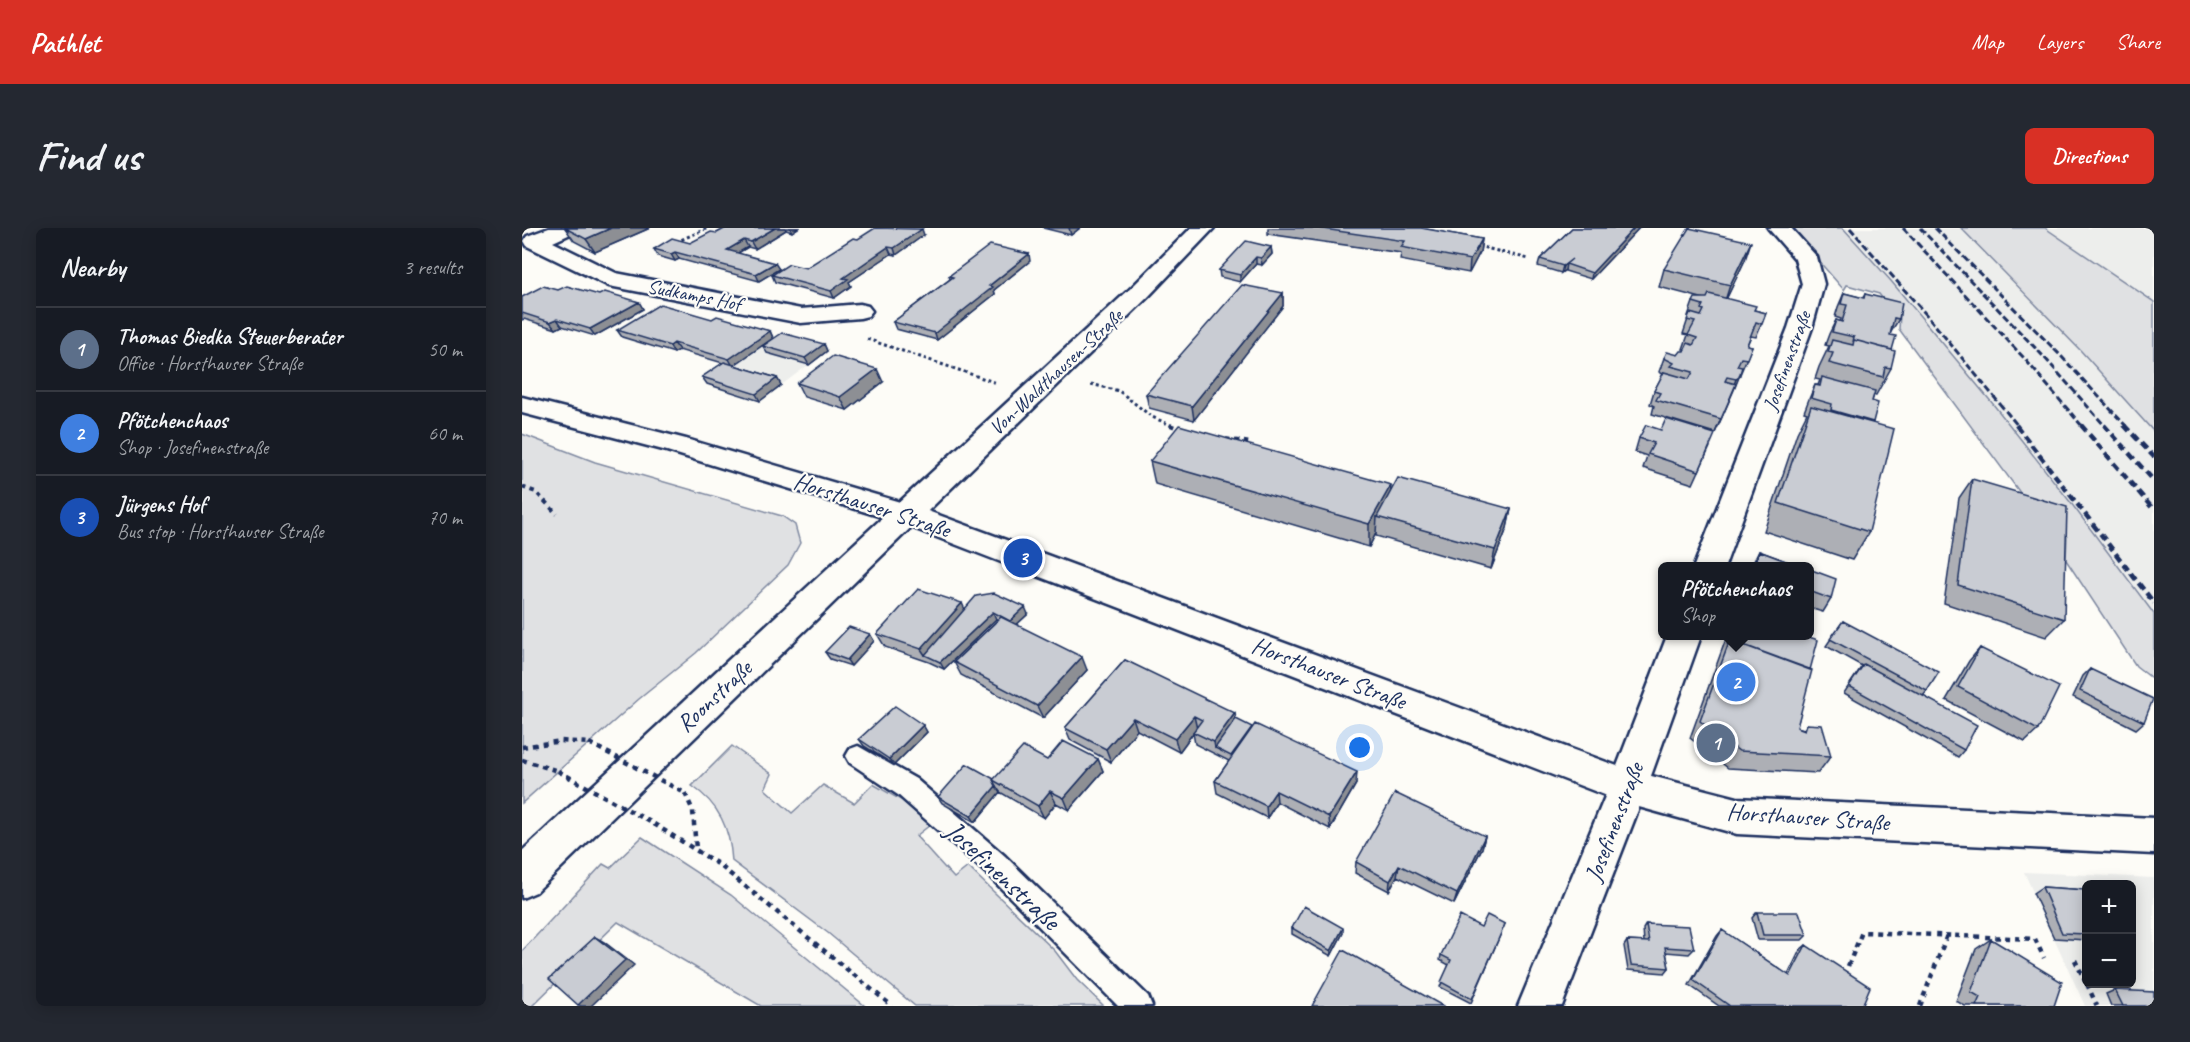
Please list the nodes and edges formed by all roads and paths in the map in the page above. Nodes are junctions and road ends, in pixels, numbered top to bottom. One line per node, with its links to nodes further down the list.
1 (568, 228): 5 (street, Sudkamps Hof)
2 (708, 228): 7 (path)
3 (1203, 228): 18 (street, Von-Waldthausen-Straße)
4 (1779, 228): 19 (street, Josefinenstraße)
5 (529, 240): 9 (street, Sudkamps Hof)
6 (1473, 245): 8 (path)
7 (668, 246)
8 (1529, 259)
9 (860, 311): 10 (path)
10 (997, 383)
11 (1091, 384): 13 (path)
12 (522, 405): 18 (street, Horsthauser Straße)
13 (1186, 432)
14 (1219, 437): 15 (path)
15 (1252, 443)
16 (522, 487): 17 (path)
17 (557, 514)
18 (906, 514): 24 (street, Horsthauser Straße); 27 (street, Roonstraße)
19 (1711, 562)
20 (1683, 640): 24 (street, Josefinenstraße)
21 (522, 747): 26 (path, bridge)
22 (858, 756): 35 (lane, Josefinenstraße)
23 (522, 760): 26 (path, bridge)
24 (1628, 787): 25 (street, Horsthauser Straße); 36 (street, Josefinenstraße)
25 (2154, 836)
26 (696, 850): 34 (path)
27 (522, 878)
28 (1947, 935): 29 (path); 31 (path); 37 (path)
29 (2044, 958)
30 (2075, 960): 32 (path)
31 (1848, 966)
32 (2082, 973)
33 (2089, 988): 38 (path)
34 (892, 1006)
35 (1138, 1006)
36 (1540, 1006)
37 (1920, 1006)
38 (2097, 1006)

